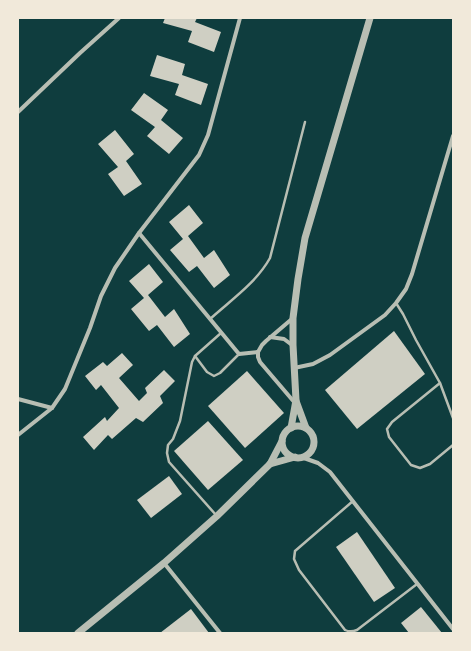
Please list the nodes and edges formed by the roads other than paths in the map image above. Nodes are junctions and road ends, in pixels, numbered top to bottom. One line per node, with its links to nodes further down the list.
1 (119, 18): 4 (street)
2 (240, 18): 7 (street)
3 (370, 18): 9 (street)
4 (18, 112)
5 (305, 122): 10 (lane)
6 (453, 136): 8 (street)
7 (139, 233): 10 (street); 21 (street)
8 (396, 303): 17 (street); 18 (lane)
9 (293, 318): 12 (street); 13 (street)
10 (210, 319): 11 (street)
11 (222, 333): 15 (street); 16 (lane)
12 (270, 337): 13 (street); 14 (street)
13 (293, 345): 17 (street)
14 (258, 352): 15 (street); 20 (street)
15 (239, 354): 16 (lane)
16 (196, 356): 31 (lane)
17 (294, 368): 20 (street)
18 (440, 383): 22 (lane); 27 (lane)
19 (18, 399): 21 (street)
20 (296, 402): 23 (street); 24 (street)
21 (52, 408): 25 (street)
22 (453, 418)
23 (291, 428): 24 (street); 26 (street)
24 (306, 428): 28 (street)
25 (18, 435)
26 (282, 441): 28 (street); 29 (street)
27 (453, 445)
28 (298, 457): 29 (street); 30 (street)
29 (270, 464): 31 (street)
30 (354, 501): 33 (street); 33 (lane)
31 (217, 516): 32 (street)
32 (164, 563): 35 (street); 36 (street)
33 (417, 584): 34 (street)
34 (453, 629)
35 (78, 633)
36 (220, 633)

